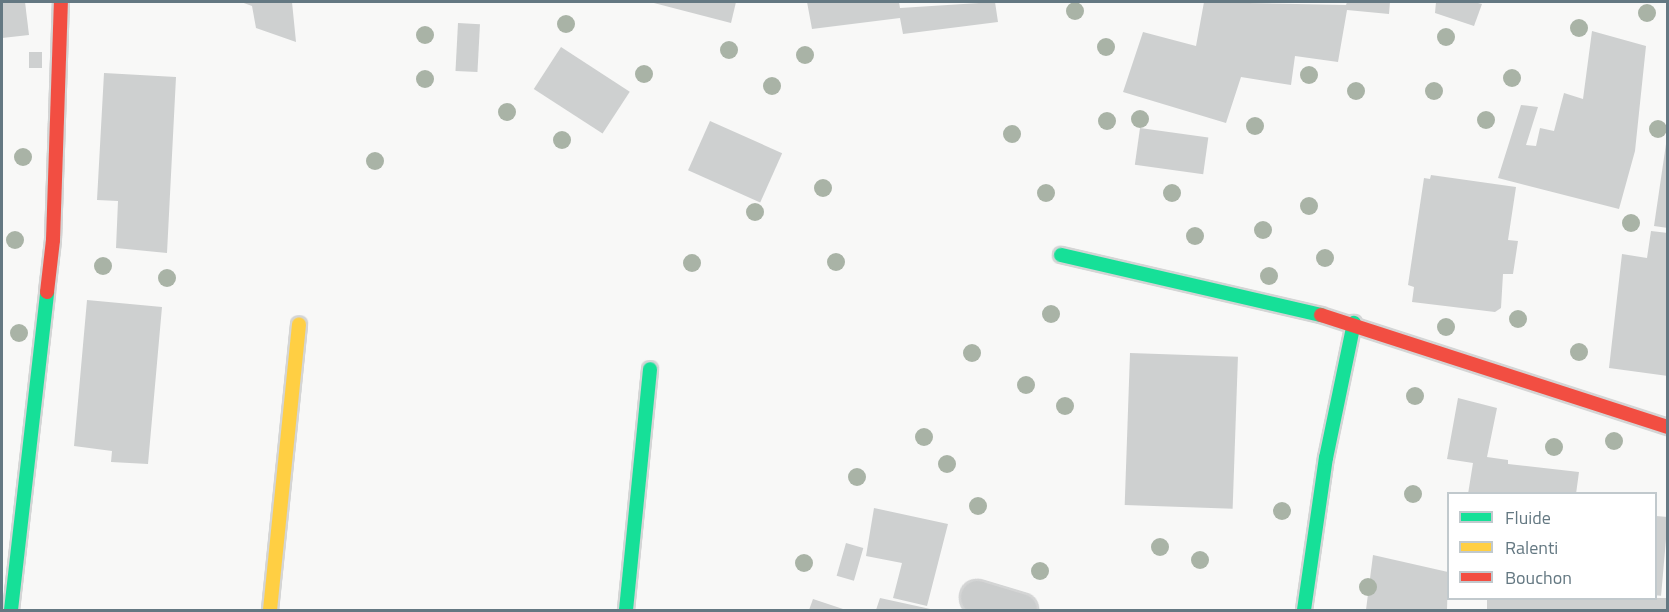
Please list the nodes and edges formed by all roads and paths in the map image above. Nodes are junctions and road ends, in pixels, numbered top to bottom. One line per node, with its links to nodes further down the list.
1 (62, 2): 8 (street)
2 (1061, 255): 3 (street)
3 (1354, 323): 6 (street); 12 (street)
4 (299, 324): 9 (street)
5 (650, 369): 10 (street)
6 (1668, 426)
7 (977, 597): 11 (street)
8 (11, 610)
9 (270, 610)
10 (626, 610)
11 (1020, 610)
12 (1304, 610)

